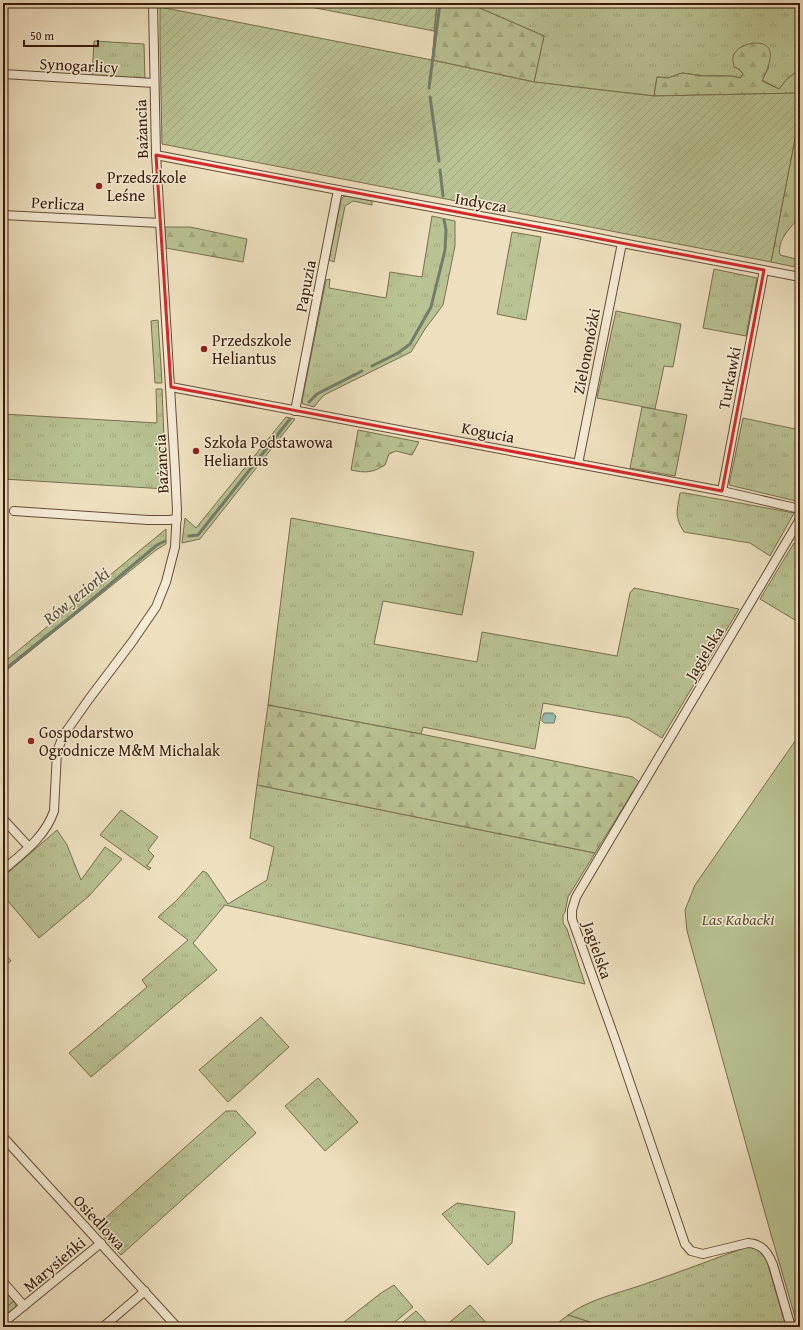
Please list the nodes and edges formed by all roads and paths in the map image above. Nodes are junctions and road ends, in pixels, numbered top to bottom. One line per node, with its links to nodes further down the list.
1 (153, 3): 3 (street, Bażancia)
2 (3, 74): 3 (street, Synogarlicy)
3 (154, 83): 4 (street, Bażancia)
4 (156, 155): 5 (street, Indycza); 7 (street, Bażancia)
5 (338, 190): 8 (street, Indycza); 12 (street, Papuzia)
6 (3, 215): 7 (street, Perlicza)
7 (160, 223): 11 (street, Bażancia)
8 (622, 244): 9 (street, Indycza); 13 (street, Zielononóżki)
9 (764, 270): 10 (street, Indycza); 14 (street, Turkawki)
10 (800, 278)
11 (171, 387): 12 (street, Kogucia); 17 (street, Bażancia)
12 (295, 411): 13 (street, Kogucia)
13 (578, 464): 14 (street, Kogucia)
14 (722, 491): 15 (street, Kogucia)
15 (800, 509)
16 (14, 511): 17 (street)
17 (177, 519): 20 (street, Bażancia)
18 (800, 520): 30 (street, Jagielska)
19 (3, 819): 20 (street)
20 (29, 846): 21 (street, Bażancia)
21 (3, 870)
22 (3, 1137): 23 (street, Osiedlowa)
23 (101, 1243): 25 (street, Osiedlowa); 26 (street, Marysieńki)
24 (3, 1282): 26 (street, Marysieńki)
25 (145, 1291): 28 (street); 29 (street, Osiedlowa)
26 (24, 1306): 27 (street, Marysieńki)
27 (3, 1323)
28 (103, 1327)
29 (177, 1327)
30 (791, 1327)

